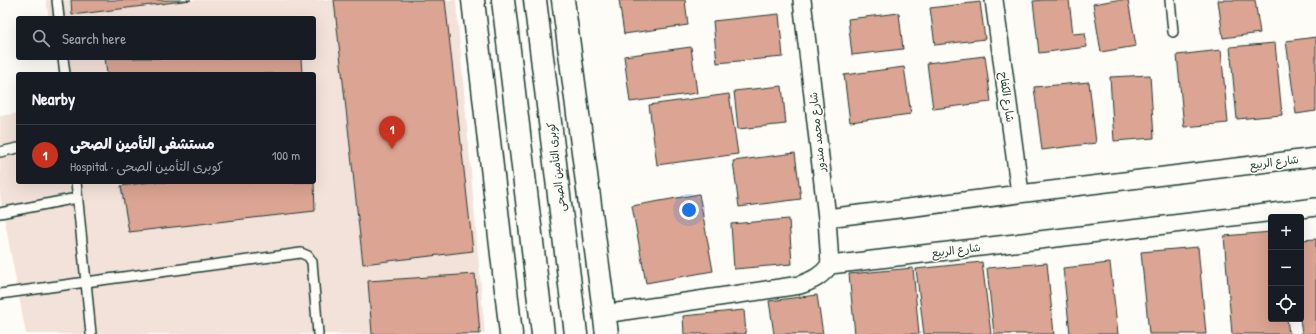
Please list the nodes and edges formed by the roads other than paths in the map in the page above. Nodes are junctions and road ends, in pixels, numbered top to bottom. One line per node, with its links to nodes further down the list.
1 (57, 0): 9 (lane)
2 (473, 0): 28 (main road)
3 (503, 0): 29 (main road)
4 (536, 0): 30 (main road, كوبرى التأمين الصحى)
5 (563, 0): 25 (main road)
6 (802, 0): 21 (street, شارع محمد مندور)
7 (994, 0): 17 (street, شارع الكفاح)
8 (1170, 0): 10 (lane)
9 (59, 16)
10 (1173, 32)
11 (63, 60): 12 (lane)
12 (65, 72)
13 (16, 148): 14 (lane)
14 (0, 152)
15 (1316, 157): 17 (street, شارع الربيع)
16 (76, 184): 18 (lane)
17 (1020, 193): 21 (street, شارع الربيع)
18 (77, 198): 20 (lane); 23 (lane)
19 (1316, 207): 22 (street, شارع الربيع)
20 (0, 213)
21 (826, 218): 22 (street, شارع محمد مندور)
22 (830, 265): 25 (street)
23 (86, 282): 24 (lane); 26 (lane); 27 (lane)
24 (0, 294)
25 (605, 324)
26 (91, 334)
27 (318, 334)
28 (511, 334)
29 (543, 334)
30 (576, 334)

